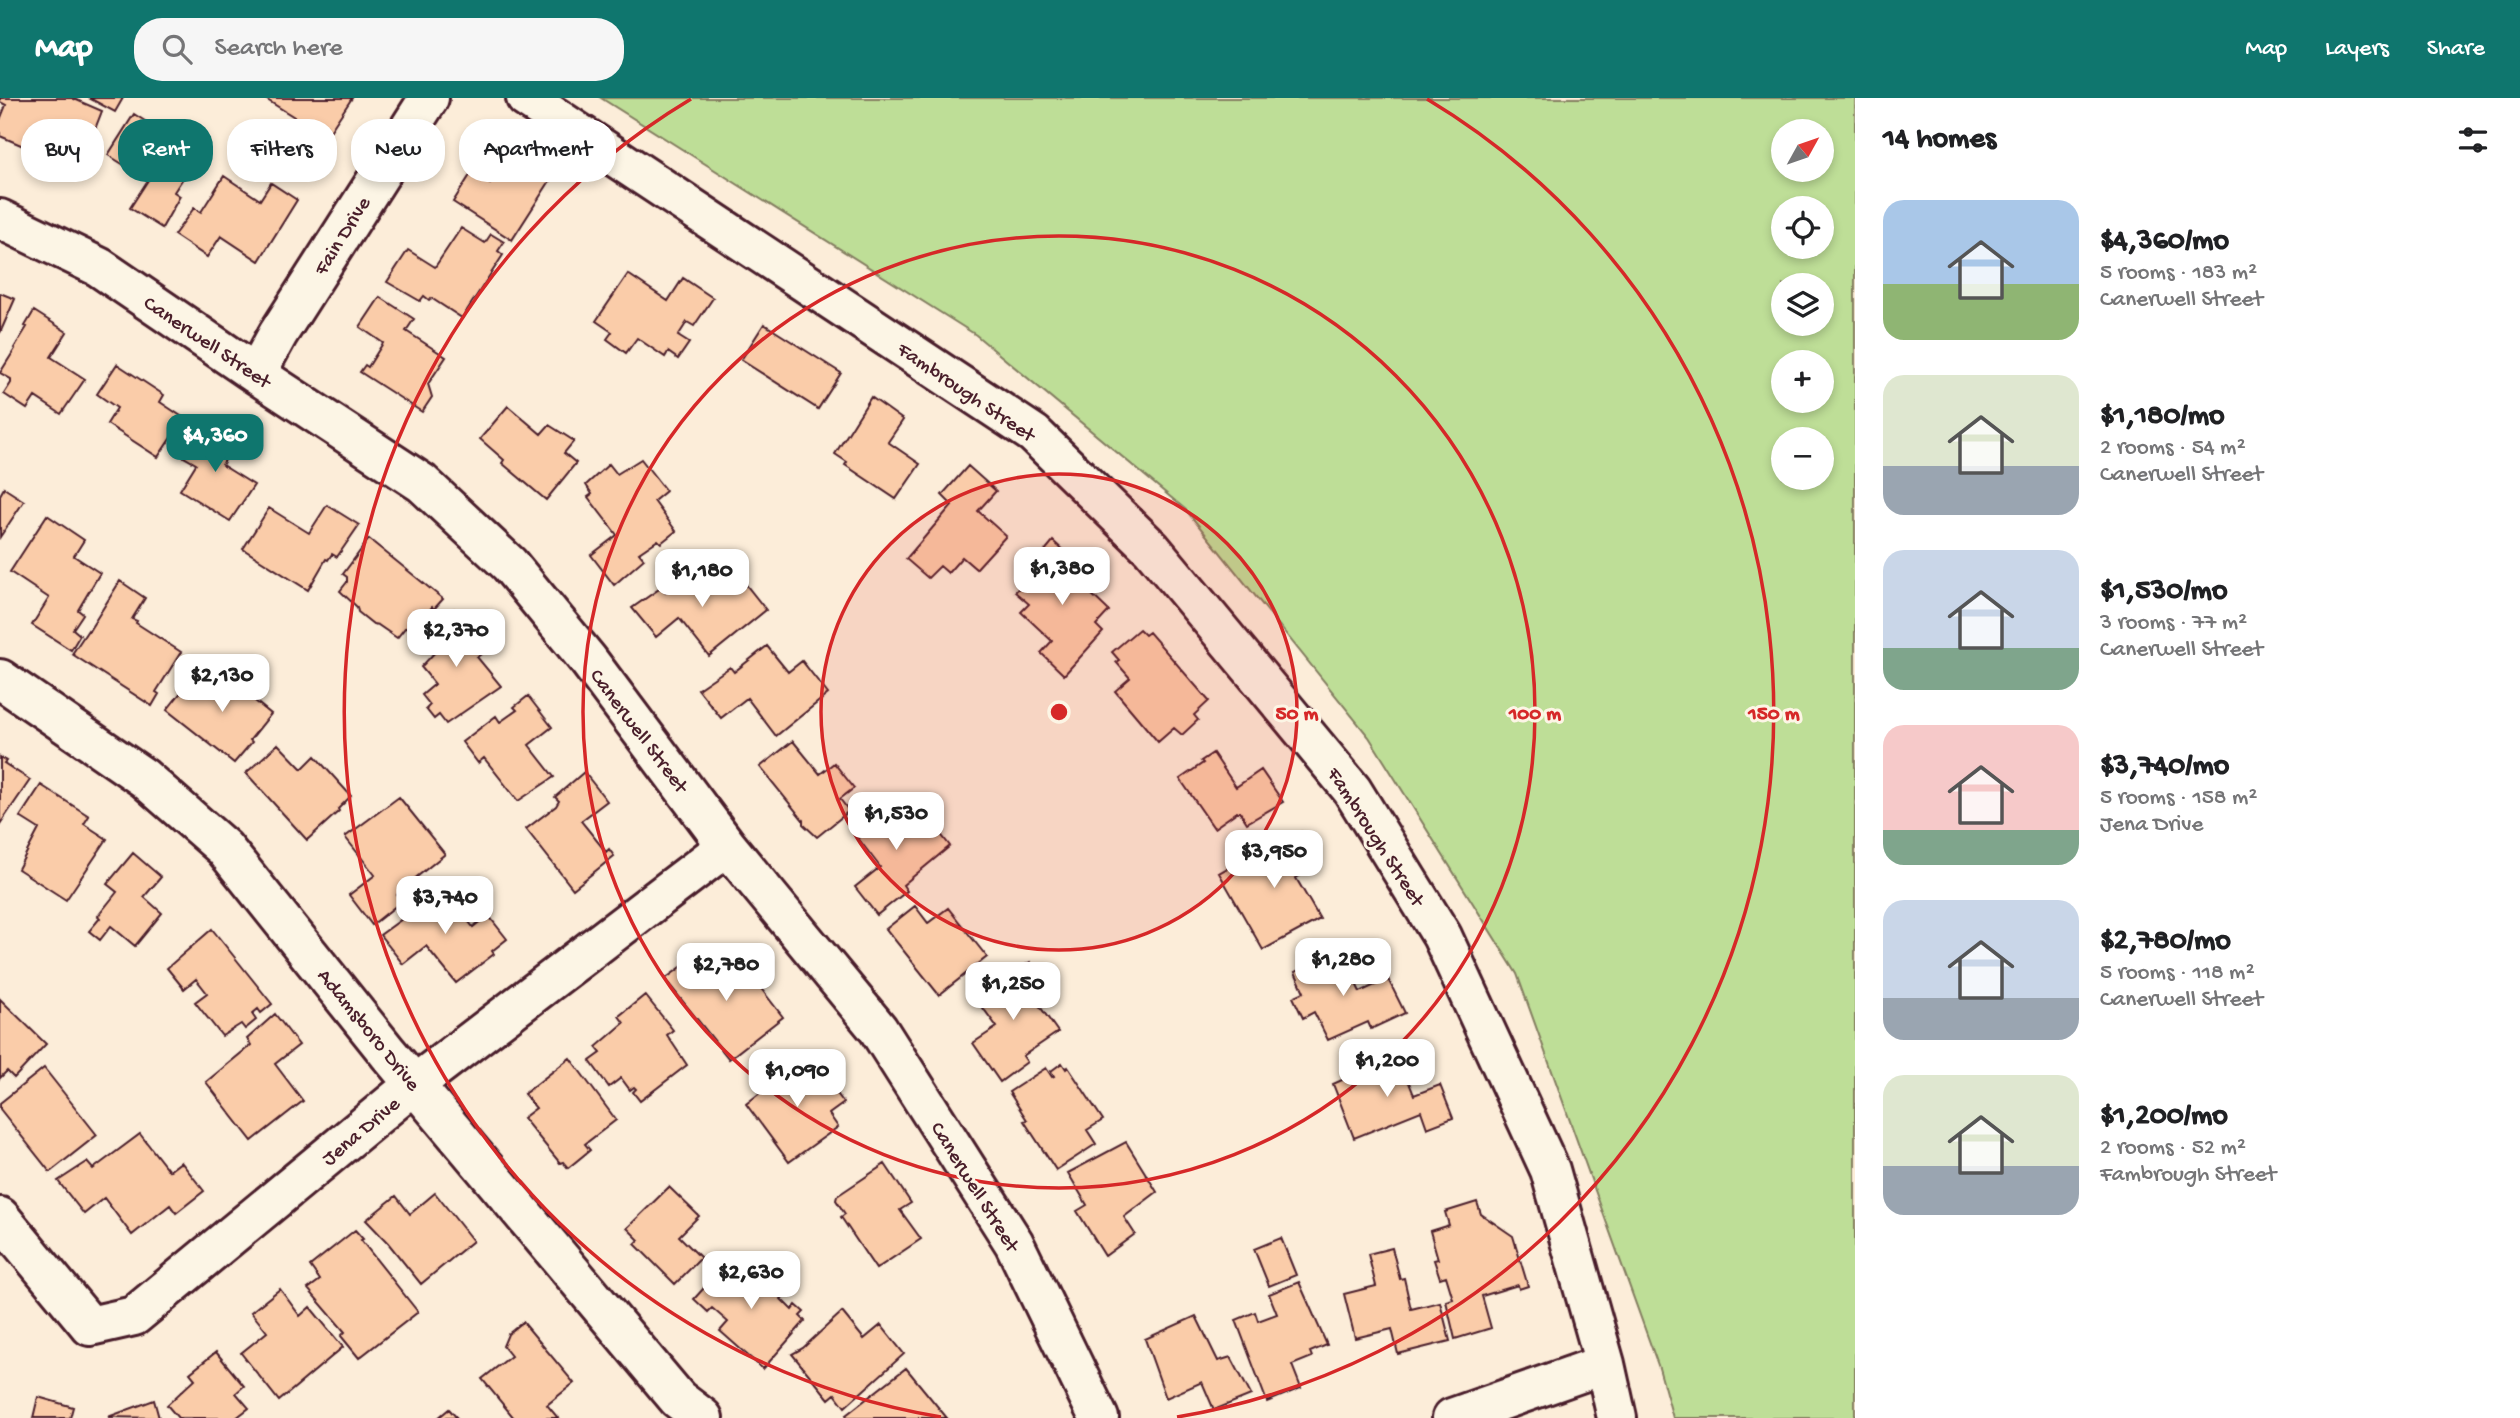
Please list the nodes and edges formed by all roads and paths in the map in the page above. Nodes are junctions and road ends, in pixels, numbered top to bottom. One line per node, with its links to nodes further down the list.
1 (429, 98): 4 (street, Fain Drive)
2 (526, 98): 9 (street, Fambrough Street)
3 (0, 219): 4 (street, Canerwell Street)
4 (256, 374): 6 (street, Canerwell Street)
5 (0, 679): 7 (street, Adamsboro Drive)
6 (727, 845): 7 (street, Jena Drive); 11 (street, Canerwell Street)
7 (415, 1084): 8 (street, Jena Drive); 10 (street, Adamsboro Drive)
8 (0, 1217)
9 (1605, 1364): 12 (street); 13 (street, Fambrough Street)
10 (679, 1412)
11 (1099, 1418)
12 (1452, 1418)
13 (1617, 1418)

